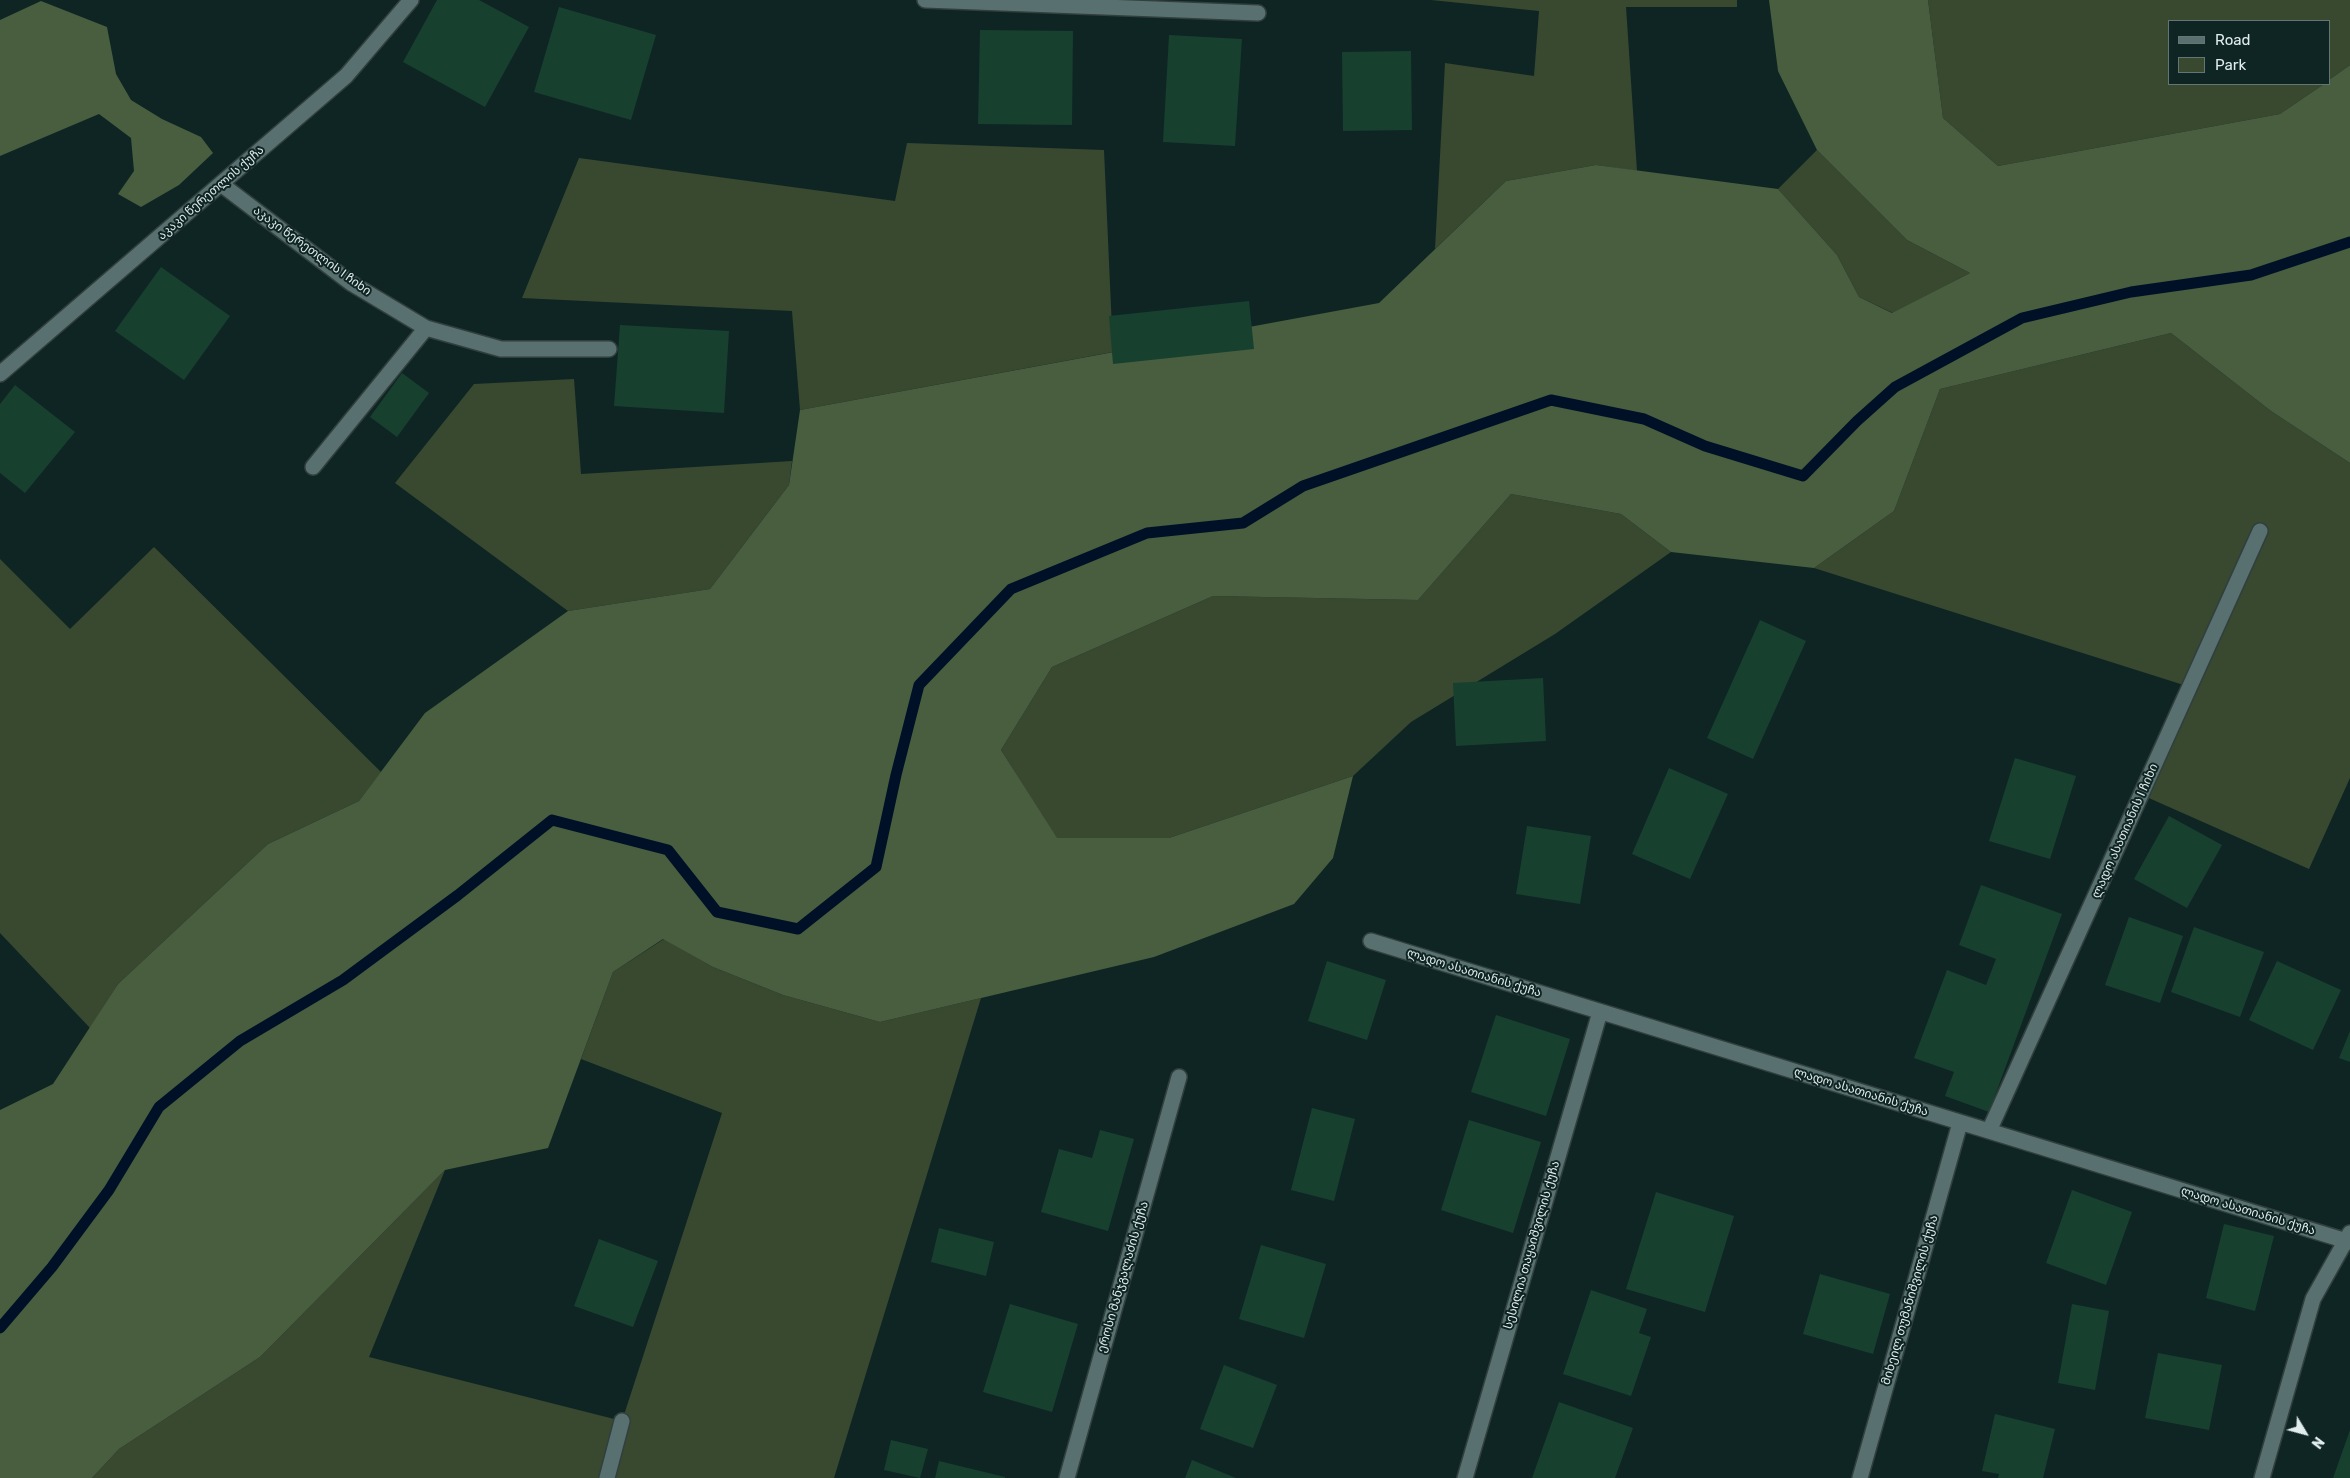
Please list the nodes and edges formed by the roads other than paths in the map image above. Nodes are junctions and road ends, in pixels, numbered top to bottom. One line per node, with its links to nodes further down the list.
1 (411, 0): 4 (street, აკაკი წერეთლის ქუჩა)
2 (925, 0): 3 (street)
3 (1258, 13)
4 (221, 184): 5 (street, აკაკი წერეთლის I ჩიხი); 7 (street, აკაკი წერეთლის ქუჩა)
5 (426, 328): 6 (street, აკაკი წერეთლის I ჩიხი); 8 (street)
6 (609, 349)
7 (0, 374)
8 (313, 467)
9 (2260, 531): 14 (street, ლადო ასათიანის I ჩიხი)
10 (1371, 942): 11 (street, ლადო ასათიანის ქუჩა)
11 (1600, 1012): 13 (street, ლადო ასათიანის ქუჩა); 19 (street, სესილია თაყაიშვილის ქუჩა)
12 (1179, 1077): 18 (street, ეროსი მანჯგალაძის ქუჩა)
13 (1960, 1123): 14 (street, ლადო ასათიანის ქუჩა); 20 (street, მიხეილ თუმანიშვილის ქუჩა)
14 (1989, 1131): 15 (street, ლადო ასათიანის ქუჩა)
15 (2349, 1239): 21 (street)
16 (622, 1421): 17 (street)
17 (607, 1478)
18 (1067, 1478)
19 (1465, 1478)
20 (1860, 1478)
21 (2262, 1478)

